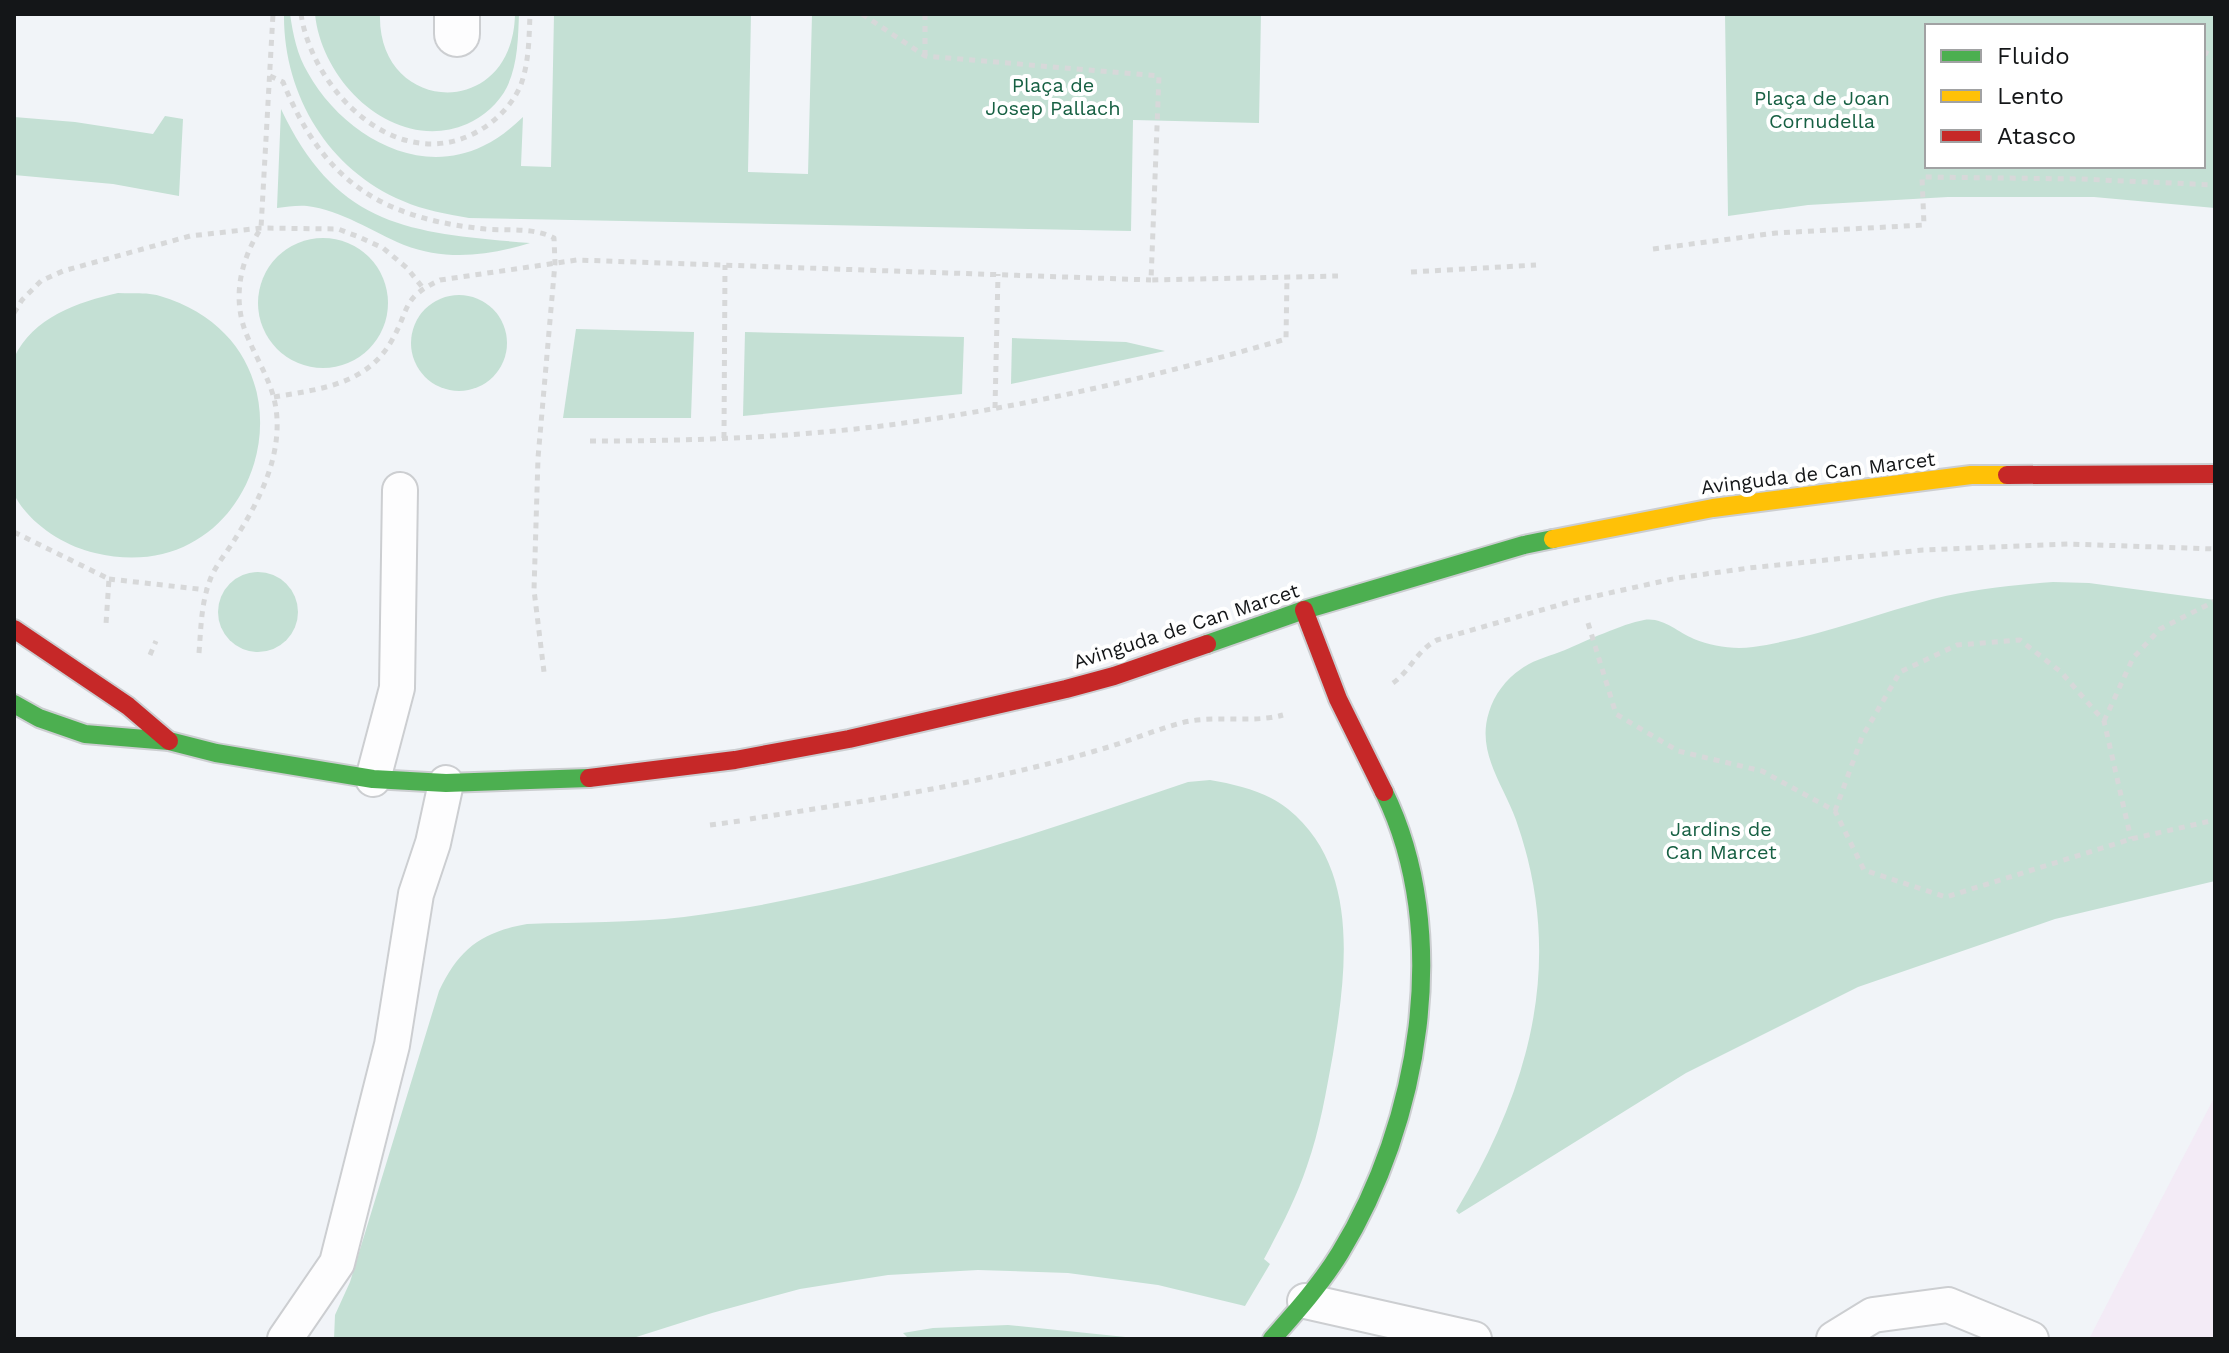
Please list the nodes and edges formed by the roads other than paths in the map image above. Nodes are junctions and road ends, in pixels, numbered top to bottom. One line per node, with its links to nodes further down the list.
1 (2215, 474): 3 (street, Avinguda de Can Marcet)
2 (400, 490): 7 (lane)
3 (1304, 610): 8 (street, Avinguda de Can Marcet); 9 (street)
4 (14, 629): 6 (street, Avinguda de Can Marcet)
5 (14, 704): 6 (street, Avinguda de Can Marcet)
6 (169, 741): 7 (street, Avinguda de Can Marcet)
7 (373, 779): 8 (street, Avinguda de Can Marcet)
8 (446, 783): 10 (lane)
9 (1305, 1301): 11 (street); 12 (lane)
10 (285, 1339)
11 (1272, 1339)
12 (1474, 1339)
13 (1834, 1339): 14 (lane)
14 (2031, 1339)

